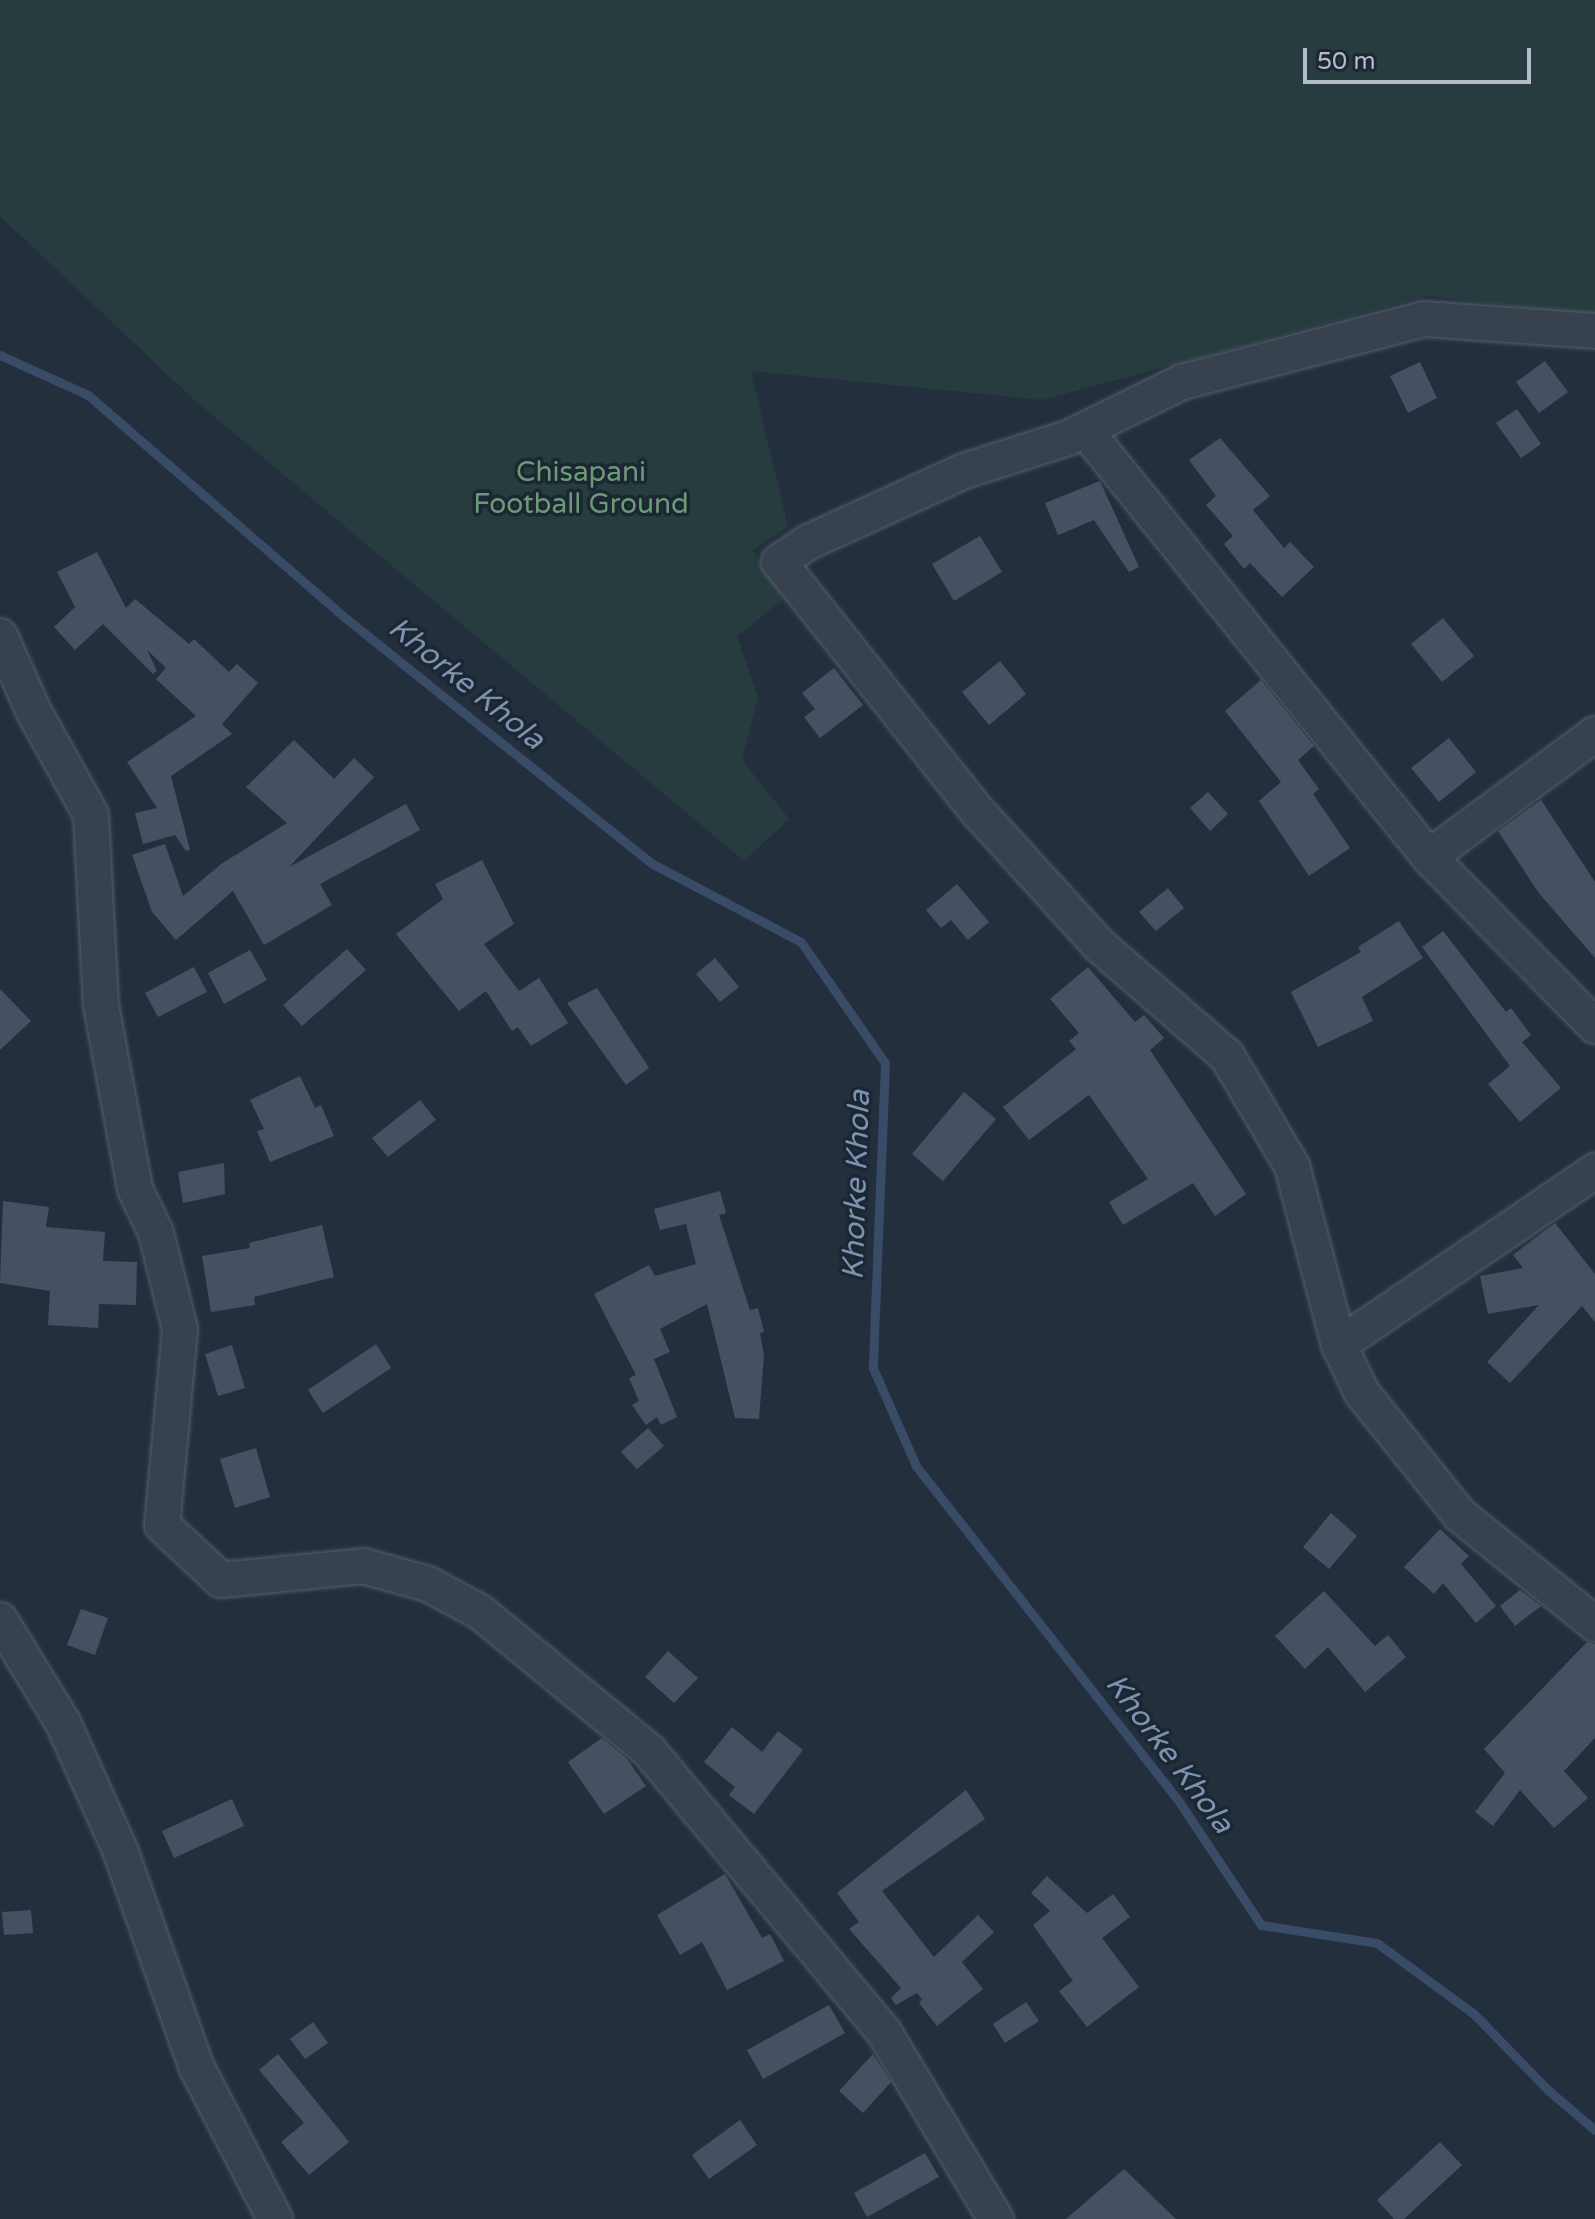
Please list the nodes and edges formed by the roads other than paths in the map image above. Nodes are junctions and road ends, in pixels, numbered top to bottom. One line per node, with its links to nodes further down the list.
1 (1595, 331): 2 (street)
2 (1086, 431): 5 (street); 8 (street)
3 (0, 636): 12 (street)
4 (1595, 734): 5 (street)
5 (1429, 857): 6 (street)
6 (1595, 1026)
7 (1595, 1171): 8 (street)
8 (1339, 1345): 10 (street)
9 (0, 1620): 11 (street)
10 (1595, 1624)
11 (275, 2219)
12 (996, 2219)

